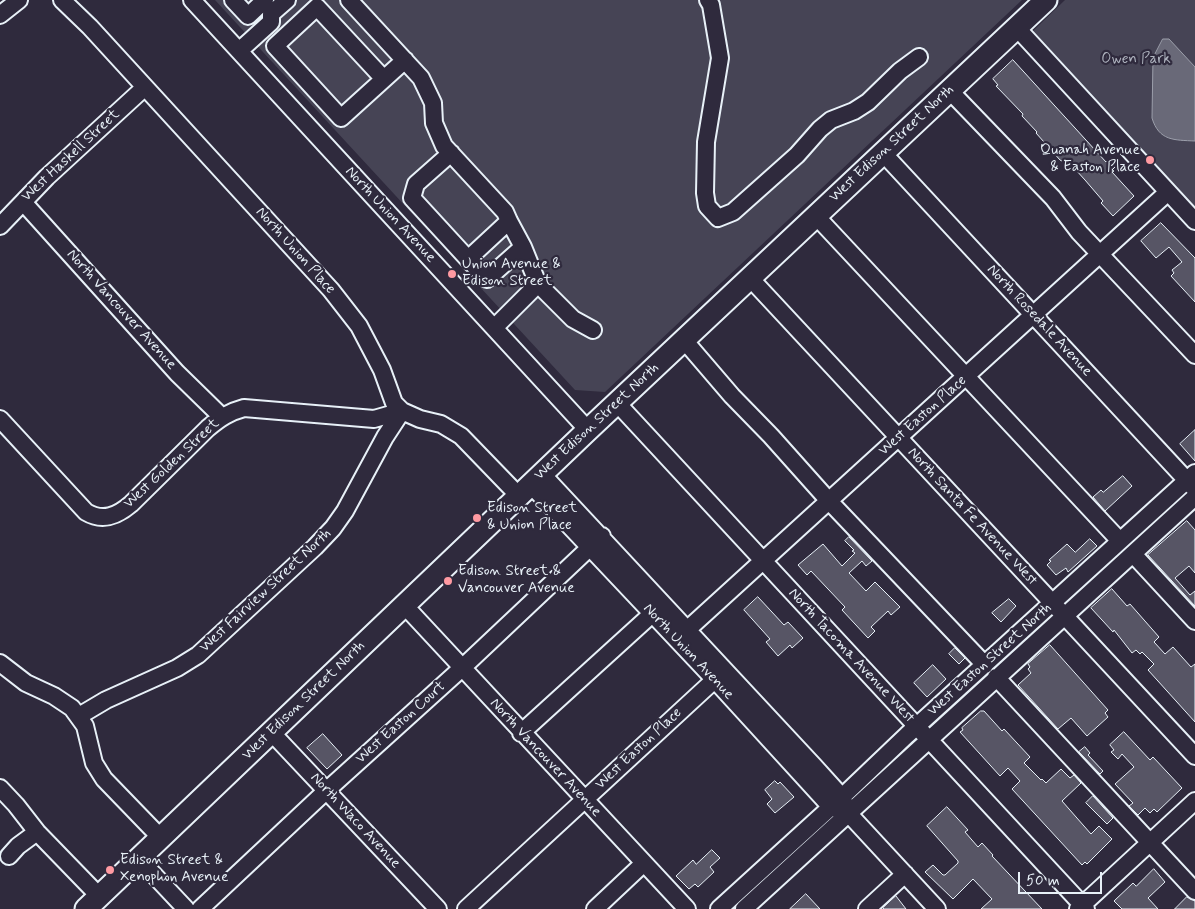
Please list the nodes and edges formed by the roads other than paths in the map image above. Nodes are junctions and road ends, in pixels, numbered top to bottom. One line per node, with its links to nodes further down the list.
1 (19, 0): 11 (street)
2 (62, 0): 20 (street, North Union Place)
3 (192, 0): 16 (street, North Union Avenue)
4 (233, 0): 5 (street)
5 (265, 0)
6 (287, 0): 13 (street)
7 (298, 0): 13 (street)
8 (349, 0): 12 (street)
9 (708, 0): 17 (street)
10 (1046, 0): 14 (main road, West Edison Street North)
11 (0, 15)
12 (366, 18): 15 (street); 18 (street)
13 (271, 22): 16 (street)
14 (1017, 28): 21 (main road, West Edison Street North); 24 (street)
15 (345, 37): 19 (street); 19 (street)
16 (239, 51): 36 (street, North Union Avenue)
17 (919, 57)
18 (405, 60): 19 (street); 22 (street)
19 (383, 78)
20 (144, 88): 25 (street, West Haskell Street); 42 (street, North Union Place)
21 (950, 91): 23 (main road, West Edison Street North); 31 (street)
22 (451, 153): 27 (street); 32 (street)
23 (883, 153): 26 (main road, West Edison Street North); 35 (street, North Rosedale Avenue)
24 (1168, 192): 28 (street); 31 (street, West Easton Place)
25 (22, 202): 29 (street, West Haskell Street); 43 (street, North Vancouver Avenue)
26 (816, 216): 33 (main road, West Edison Street North); 40 (street)
27 (509, 221): 30 (street); 32 (street)
28 (1195, 221)
29 (0, 226)
30 (523, 247): 32 (street); 34 (street)
31 (1100, 254): 35 (street, West Easton Place); 39 (street)
32 (468, 259)
33 (750, 278): 38 (main road, West Edison Street North); 46 (street, North Santa Fe Avenue West)
34 (538, 284): 36 (street); 37 (street)
35 (1034, 315): 40 (street, West Easton Place); 47 (street, North Rosedale Avenue)
36 (494, 328): 45 (street, North Union Avenue)
37 (593, 330)
38 (684, 340): 41 (main road, West Edison Street North); 50 (street)
39 (1195, 355)
40 (966, 376): 46 (street, West Easton Place); 52 (street)
41 (617, 403): 45 (main road, West Edison Street North); 55 (street, North Tacoma Avenue West)
42 (402, 411): 43 (street, West Golden Street); 48 (street); 65 (street, West Fairview Street North)
43 (222, 416): 44 (street, West Golden Street)
44 (0, 419)
45 (588, 430): 48 (main road, West Edison Street North)
46 (898, 438): 50 (street, West Easton Place); 57 (street, North Santa Fe Avenue West)
47 (1192, 480): 52 (street, West Easton Street North)
48 (531, 485): 51 (street, North Union Avenue); 53 (street, North Union Avenue); 56 (main road, West Edison Street North)
49 (1195, 496): 54 (street, West Easton Street North)
50 (829, 501): 55 (street, West Easton Place); 63 (street)
51 (602, 536): 53 (street, West Easton Court); 60 (street, North Union Avenue)
52 (1120, 541): 57 (street, West Easton Street North)
53 (589, 548): 58 (street, North Union Avenue); 62 (street, West Easton Court)
54 (1133, 554): 57 (street, West Easton Street North); 59 (street)
55 (763, 561): 60 (street, West Easton Place); 66 (street, North Tacoma Avenue West)
56 (404, 606): 62 (street, North Vancouver Avenue); 67 (main road, West Edison Street North)
57 (1058, 610): 63 (street, West Easton Street North); 70 (street, North Santa Fe Avenue West)
58 (652, 614): 60 (street, North Union Avenue); 68 (street)
59 (1195, 621)
60 (682, 634): 64 (street, North Union Avenue)
61 (0, 663): 65 (street)
62 (462, 668): 68 (street, North Vancouver Avenue); 72 (street, West Easton Court)
63 (991, 671): 66 (street, West Easton Street North); 69 (street, West Easton Street North); 79 (street)
64 (719, 675): 73 (street, West Easton Place); 75 (street, North Union Avenue)
65 (79, 716): 78 (street)
66 (917, 726): 69 (street, North Tacoma Avenue West); 75 (street, West Easton Street North)
67 (272, 733): 72 (street, North Waco Avenue); 78 (main road, West Edison Street North)
68 (521, 733): 73 (street, North Vancouver Avenue)
69 (929, 739): 76 (street, West Easton Street North); 86 (street, North Tacoma Avenue West)
70 (1195, 756)
71 (0, 788): 77 (street)
72 (326, 791): 88 (street, West Easton Court); 89 (street, North Waco Avenue)
73 (584, 799): 82 (street, North Vancouver Avenue); 90 (street, West Easton Place)
74 (1195, 801): 79 (street)
75 (836, 802): 76 (street, North Union Avenue); 93 (street, West Easton Street North)
76 (848, 814): 83 (street, North Union Avenue); 94 (street, West Easton Street North)
77 (37, 832): 80 (street); 85 (street)
78 (161, 838): 81 (main road, West Edison Street North)
79 (1150, 843): 84 (street); 86 (street)
80 (9, 856)
81 (139, 859): 85 (main road, West Edison Street North); 87 (street)
82 (644, 863): 91 (street); 92 (street, North Vancouver Avenue)
83 (905, 874): 95 (street); 96 (street, North Union Avenue)
84 (1195, 890)
85 (93, 903)
86 (1082, 908)
87 (186, 909)
88 (200, 909)
89 (438, 909)
90 (466, 909)
91 (595, 909)
92 (687, 909)
93 (719, 909)
94 (744, 909)
95 (867, 909)
96 (937, 909)

